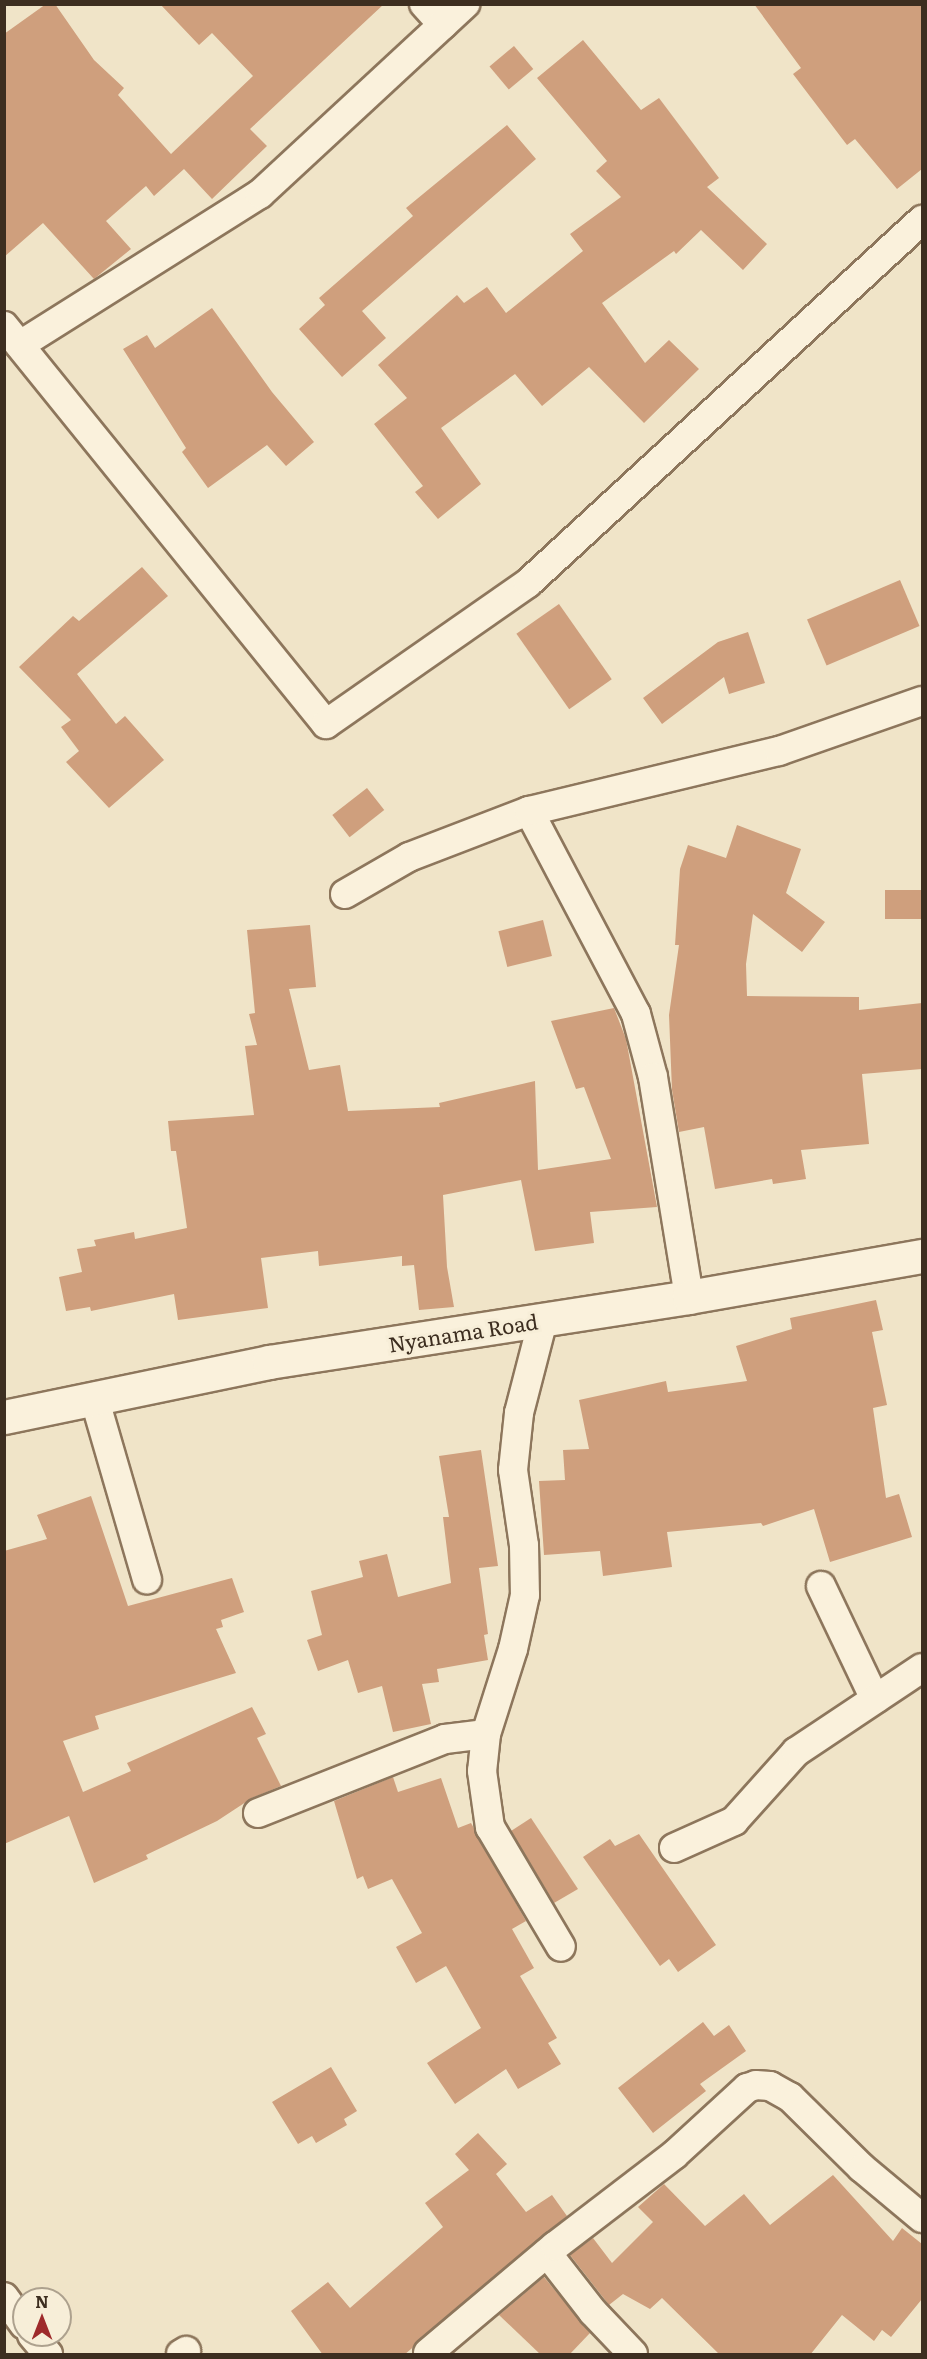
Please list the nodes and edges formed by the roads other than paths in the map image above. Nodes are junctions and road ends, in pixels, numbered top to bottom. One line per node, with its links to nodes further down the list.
1 (465, 4): 2 (street)
2 (433, 15): 4 (street)
3 (922, 220): 4 (street)
4 (12, 336)
5 (922, 701): 6 (street)
6 (529, 811): 7 (street); 9 (street)
7 (345, 894)
8 (922, 1256): 9 (street, Nyanama Road)
9 (689, 1297): 10 (street, Nyanama Road)
10 (543, 1320): 11 (street, Nyanama Road); 17 (street)
11 (94, 1396): 12 (street, Nyanama Road); 13 (street)
12 (4, 1417)
13 (147, 1579)
14 (821, 1586): 16 (street)
15 (922, 1668): 16 (street)
16 (875, 1699): 19 (street)
17 (486, 1734): 18 (street); 20 (street)
18 (258, 1813)
19 (674, 1848)
20 (561, 1947)
21 (922, 2218): 22 (street)
22 (547, 2253): 23 (street); 24 (street)
23 (428, 2354)
24 (633, 2355)

